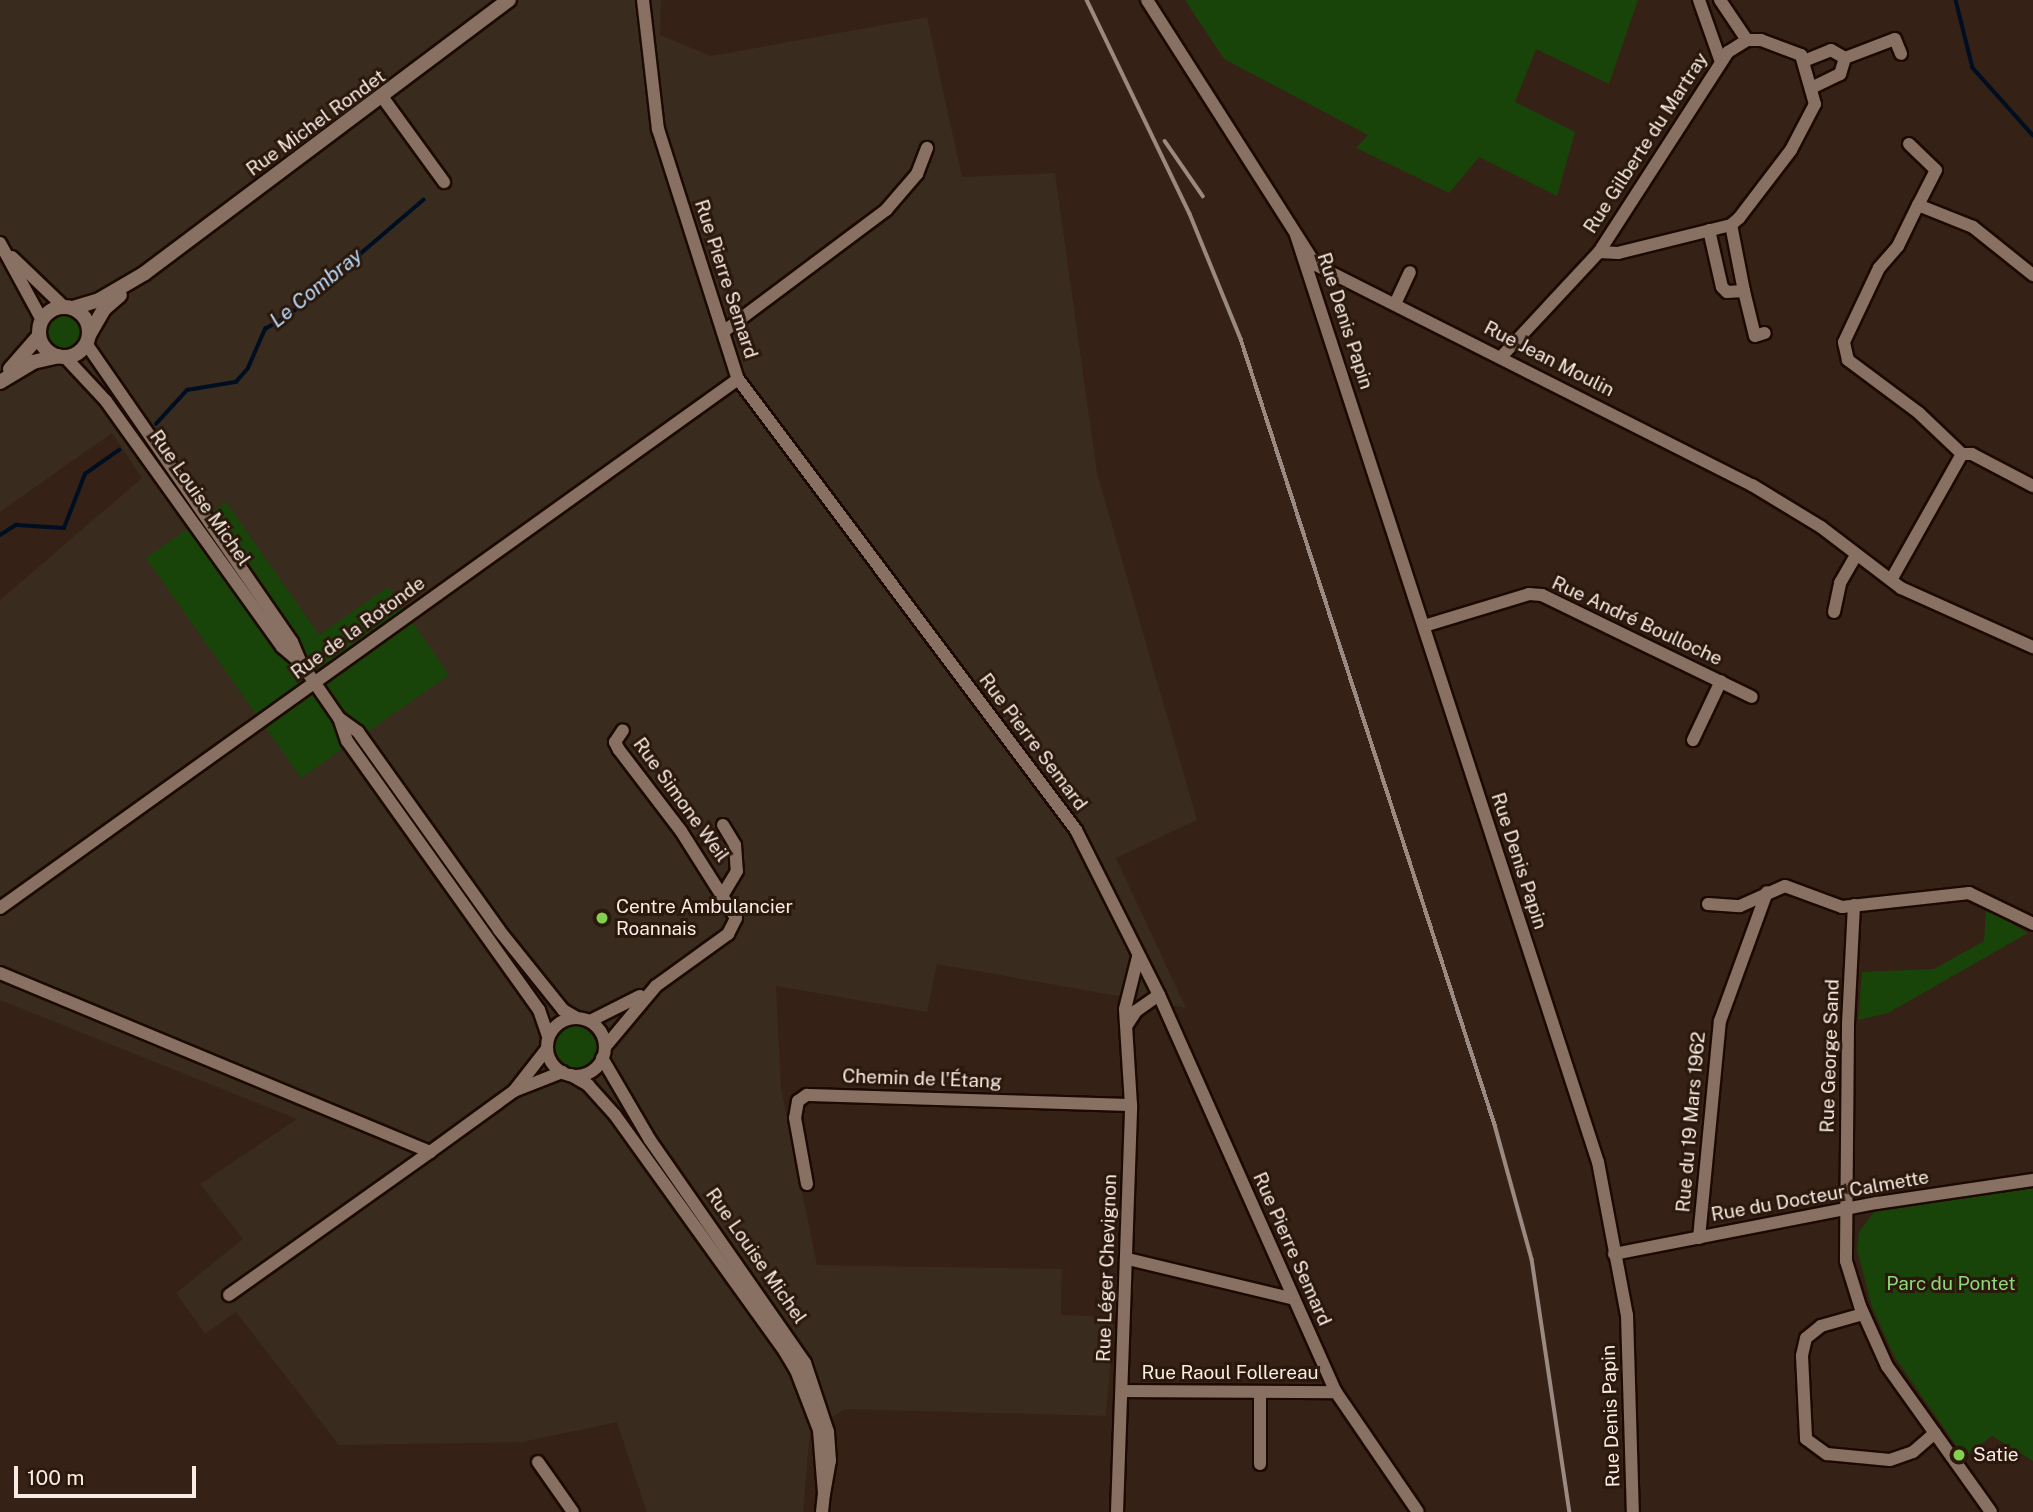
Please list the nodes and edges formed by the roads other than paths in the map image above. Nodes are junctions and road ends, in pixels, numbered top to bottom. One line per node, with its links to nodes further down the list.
1 (509, 0): 12 (street, Rue Michel Rondet)
2 (643, 0): 29 (street, Rue Pierre Semard)
3 (1147, 0): 19 (street, Rue Jean Moulin)
4 (1699, 0): 10 (street)
5 (1720, 0): 6 (street)
6 (1747, 40): 9 (street); 10 (street, Rue Gilberte du Martray)
7 (1901, 54): 8 (street)
8 (1845, 58): 9 (street); 11 (street)
9 (1804, 61): 11 (street)
10 (1721, 62): 21 (street, Rue Gilberte du Martray)
11 (1813, 87): 17 (street)
12 (383, 98): 15 (street); 23 (street, Rue Michel Rondet)
13 (1909, 144): 16 (street)
14 (928, 148): 29 (street)
15 (444, 181)
16 (1918, 205): 24 (street); 37 (street)
17 (1731, 225): 18 (street, Rue Gilberte du Martray); 25 (street)
18 (1709, 230): 21 (street, Rue Gilberte du Martray); 25 (street)
19 (1296, 235): 26 (street, Rue Jean Moulin); 42 (street, Rue Denis Papin)
20 (4, 248): 27 (street); 28 (street)
21 (1599, 252): 34 (street, Rue Gilberte du Martray)
22 (1410, 272): 26 (street)
23 (145, 273): 27 (street, Rue Michel Rondet); 32 (street, Rue Michel Rondet)
24 (2033, 275)
25 (1744, 291): 30 (street)
26 (1395, 304): 34 (street, Rue Jean Moulin)
27 (69, 307): 28 (street); 32 (street)
28 (41, 320): 31 (street)
29 (723, 331): 35 (street, Rue Pierre Semard)
30 (1765, 333)
31 (39, 336): 33 (street); 36 (street)
32 (87, 339): 33 (street); 44 (street, Rue Louise Michel)
33 (62, 356): 36 (street); 44 (street, Rue Louise Michel)
34 (1502, 356): 39 (street, Rue Jean Moulin)
35 (738, 379): 46 (street, Rue de la Rotonde); 58 (street, Rue Pierre Semard)
36 (0, 380)
37 (1962, 454): 38 (street); 40 (street)
38 (2033, 486)
39 (1856, 555): 40 (street, Rue Jean Moulin); 41 (street)
40 (1891, 580): 43 (street, Rue Jean Moulin)
41 (1834, 612)
42 (1424, 626): 45 (street, Rue André Boulloche); 75 (street, Rue Denis Papin)
43 (2033, 647)
44 (301, 663): 46 (street, Rue Louise Michel)
45 (1721, 681): 47 (street, Rue André Boulloche); 50 (street)
46 (314, 683): 48 (street, Rue Louise Michel); 56 (street, Rue de la Rotonde)
47 (1752, 696)
48 (340, 718): 63 (street, Rue Louise Michel); 65 (street, Rue Louise Michel)
49 (623, 730): 53 (street, Rue Simone Weil)
50 (1693, 740)
51 (723, 825): 53 (street, Rue Simone Weil)
52 (1767, 892): 54 (street); 55 (street); 74 (street, Rue du 19 Mars 1962)
53 (724, 893): 61 (street, Rue Simone Weil)
54 (1708, 904)
55 (1854, 905): 57 (street); 73 (street, Rue George Sand)
56 (0, 908)
57 (2033, 924)
58 (1138, 953): 60 (street, Rue Léger Chevignon); 62 (street, Rue Pierre Semard)
59 (0, 973): 70 (street)
60 (1133, 984): 62 (street); 64 (street, Rue Léger Chevignon)
61 (656, 986): 63 (street); 66 (street, Rue Simone Weil)
62 (1159, 995): 64 (street); 78 (street, Rue Pierre Semard)
63 (584, 1019): 65 (street); 66 (street)
64 (1127, 1025): 69 (street, Rue Léger Chevignon)
65 (547, 1043): 67 (street); 68 (street)
66 (603, 1053): 67 (street); 86 (street, Rue Louise Michel)
67 (566, 1074): 68 (street); 86 (street, Rue Louise Michel)
68 (514, 1091): 70 (street)
69 (1131, 1105): 72 (street, Chemin de l'Étang); 76 (street, Rue Léger Chevignon)
70 (430, 1152): 77 (street)
71 (2033, 1180): 73 (street, Rue du Docteur Calmette)
72 (807, 1184)
73 (1847, 1209): 74 (street, Rue du Docteur Calmette); 79 (street, Rue George Sand)
74 (1699, 1238): 75 (street, Rue du Docteur Calmette)
75 (1614, 1254): 91 (street, Rue Denis Papin)
76 (1128, 1259): 78 (street); 80 (street, Rue Léger Chevignon)
77 (229, 1296)
78 (1291, 1298): 81 (street, Rue Pierre Semard)
79 (1863, 1314): 83 (street, Rue George Sand); 83 (street)
80 (1122, 1391): 82 (street, Rue Raoul Follereau); 89 (street, Rue Léger Chevignon)
81 (1336, 1392): 82 (street, Rue Raoul Follereau); 90 (street, Rue Pierre Semard)
82 (1259, 1393): 85 (street)
83 (1935, 1433): 92 (street, Rue George Sand)
84 (538, 1462): 87 (street)
85 (1260, 1464)
86 (824, 1494): 88 (street, Rue Louise Michel)
87 (573, 1512)
88 (822, 1512)
89 (1117, 1512)
90 (1418, 1512)
91 (1633, 1512)
92 (1991, 1512)

